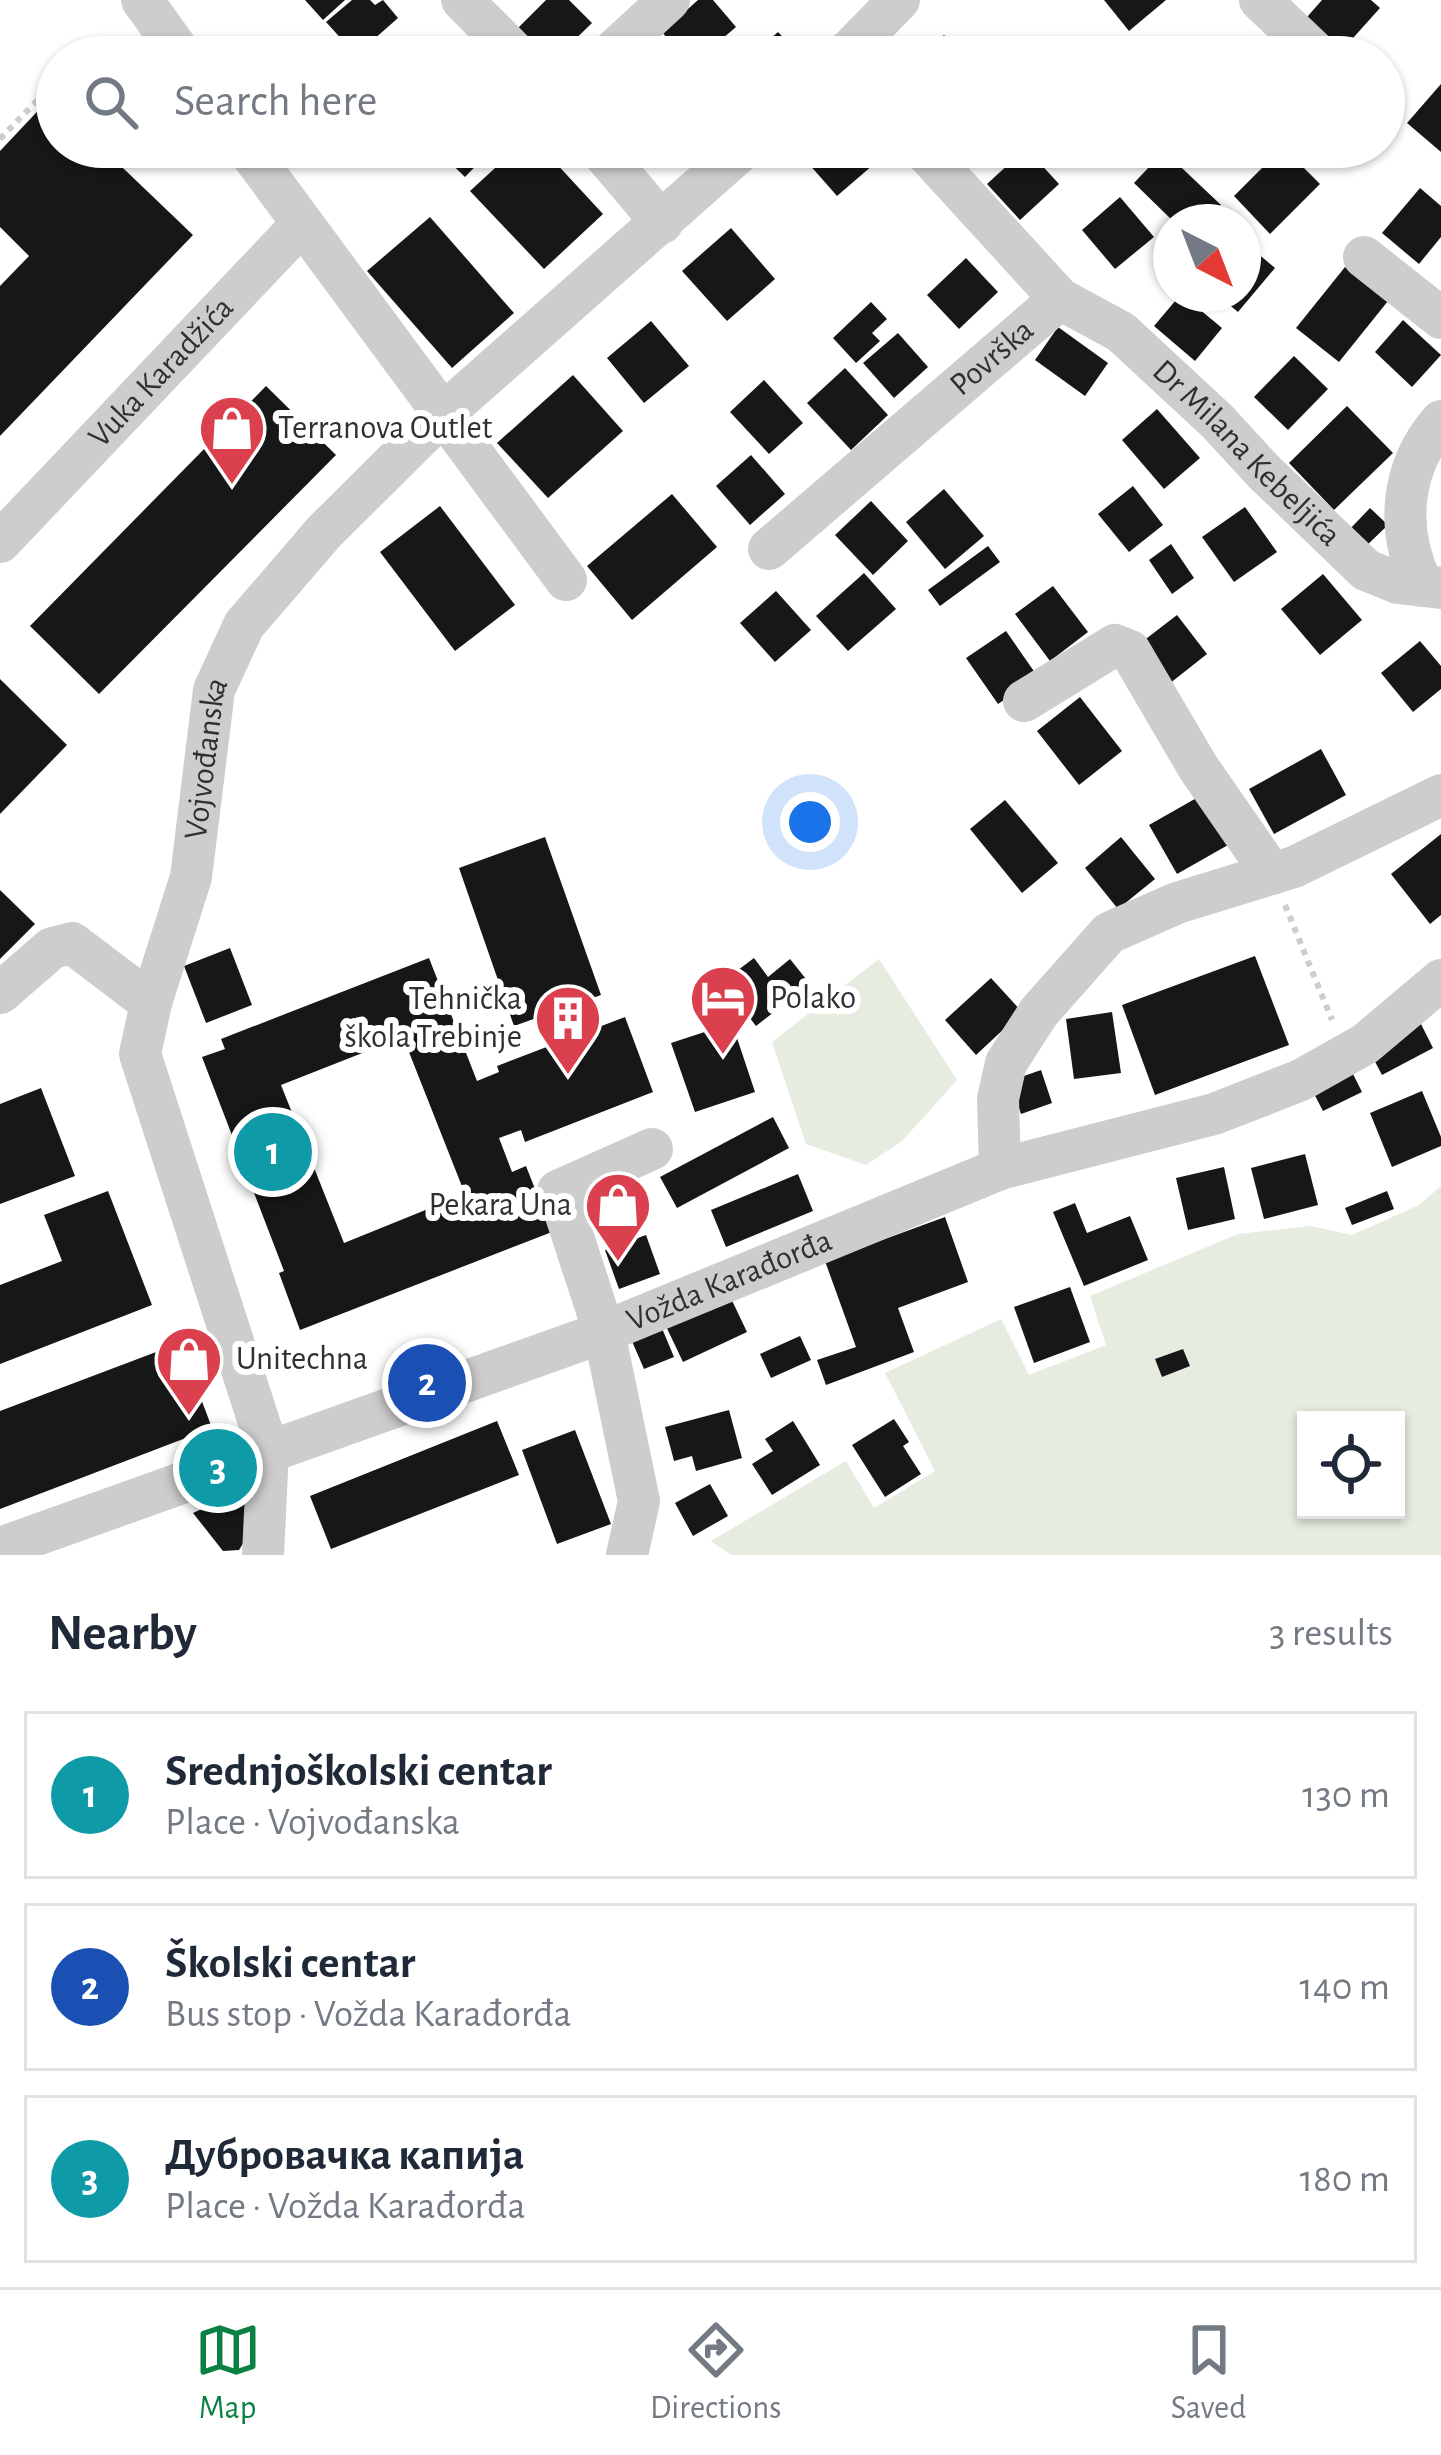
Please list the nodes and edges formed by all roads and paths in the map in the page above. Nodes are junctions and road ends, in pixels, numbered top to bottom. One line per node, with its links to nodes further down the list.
1 (142, 0): 6 (street)
2 (462, 0): 7 (street)
3 (670, 0): 8 (street)
4 (899, 0): 9 (street)
5 (1260, 0): 10 (street)
6 (167, 36)
7 (498, 36)
8 (630, 36)
9 (864, 36)
10 (1298, 36)
11 (36, 102): 12 (path)
12 (0, 139)
13 (261, 168): 18 (street)
14 (615, 168): 17 (street)
15 (723, 168): 17 (street, Vojvođanska)
16 (940, 168): 20 (street, Površka)
17 (662, 224): 22 (street, Vojvođanska)
18 (301, 225): 22 (street); 24 (street, Vuka Karadžića)
19 (1364, 257): 21 (street)
20 (1060, 298): 25 (street, Površka); 27 (street, Dr Milana Kebeljića)
21 (1441, 318)
22 (444, 413): 26 (street); 33 (street, Vojvođanska)
23 (1441, 421): 27 (street)
24 (6, 522)
25 (769, 549)
26 (566, 580)
27 (1432, 587)
28 (1024, 701): 30 (street)
29 (1441, 795): 30 (street)
30 (1272, 874): 34 (path); 36 (street)
31 (1441, 980): 34 (street, Vožda Karađorđa)
32 (0, 993): 33 (street)
33 (152, 1004): 38 (street, Vojvođanska)
34 (1346, 1054): 36 (street, Vožda Karađorđa)
35 (652, 1149): 37 (street)
36 (1000, 1169): 37 (street, Vožda Karađorđa)
37 (604, 1332): 38 (street, Vožda Karađorđa); 41 (street)
38 (268, 1450): 39 (street, Vožda Karađorđa); 40 (street)
39 (0, 1548)
40 (263, 1555)
41 (627, 1555)

